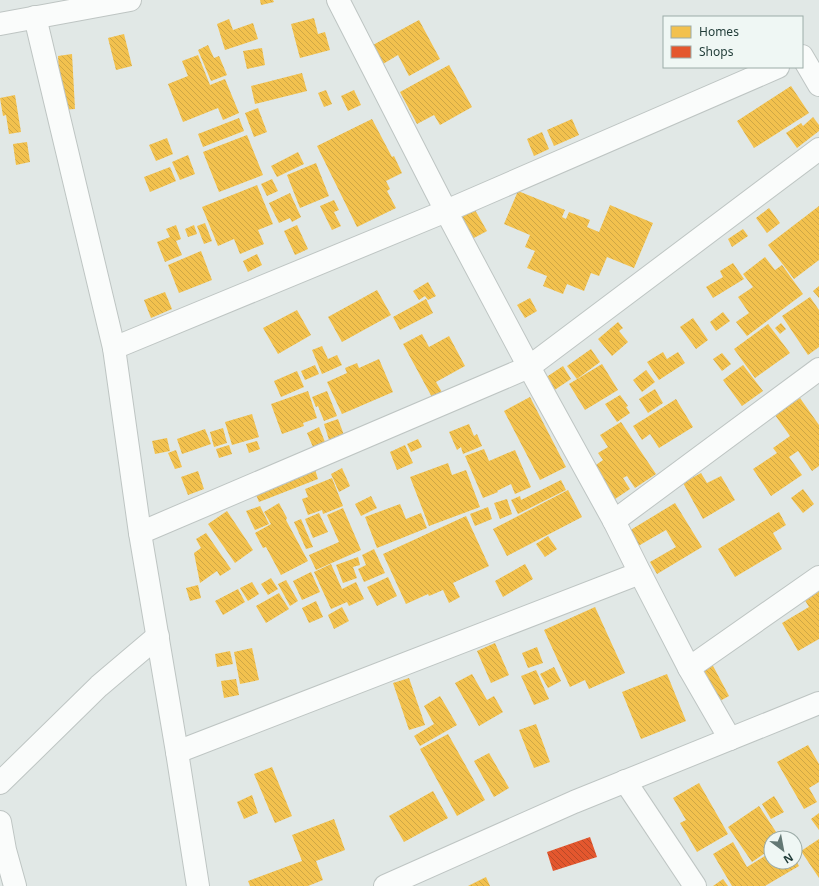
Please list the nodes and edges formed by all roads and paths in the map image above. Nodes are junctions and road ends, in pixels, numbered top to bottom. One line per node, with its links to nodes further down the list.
1 (130, 0): 3 (street)
2 (338, 0): 11 (street)
3 (35, 17): 4 (street); 12 (street)
4 (0, 24)
5 (819, 49): 6 (street)
6 (803, 56)
7 (803, 58): 9 (street)
8 (776, 68): 11 (street)
9 (819, 85)
10 (819, 149): 13 (street)
11 (446, 211): 12 (street); 13 (street)
12 (114, 348): 16 (street)
13 (529, 367): 15 (street); 16 (street)
14 (819, 368): 15 (street)
15 (614, 521): 17 (street)
16 (140, 533): 19 (street)
17 (640, 573): 20 (street); 23 (street)
18 (819, 577): 20 (street)
19 (158, 636): 23 (street); 25 (street)
20 (689, 668): 22 (street)
21 (819, 703): 22 (street)
22 (730, 739): 24 (street)
23 (177, 752): 29 (street)
24 (625, 781): 27 (street); 30 (street)
25 (0, 784)
26 (0, 822): 28 (street)
27 (393, 885)
28 (15, 886)
29 (198, 886)
30 (695, 886)

